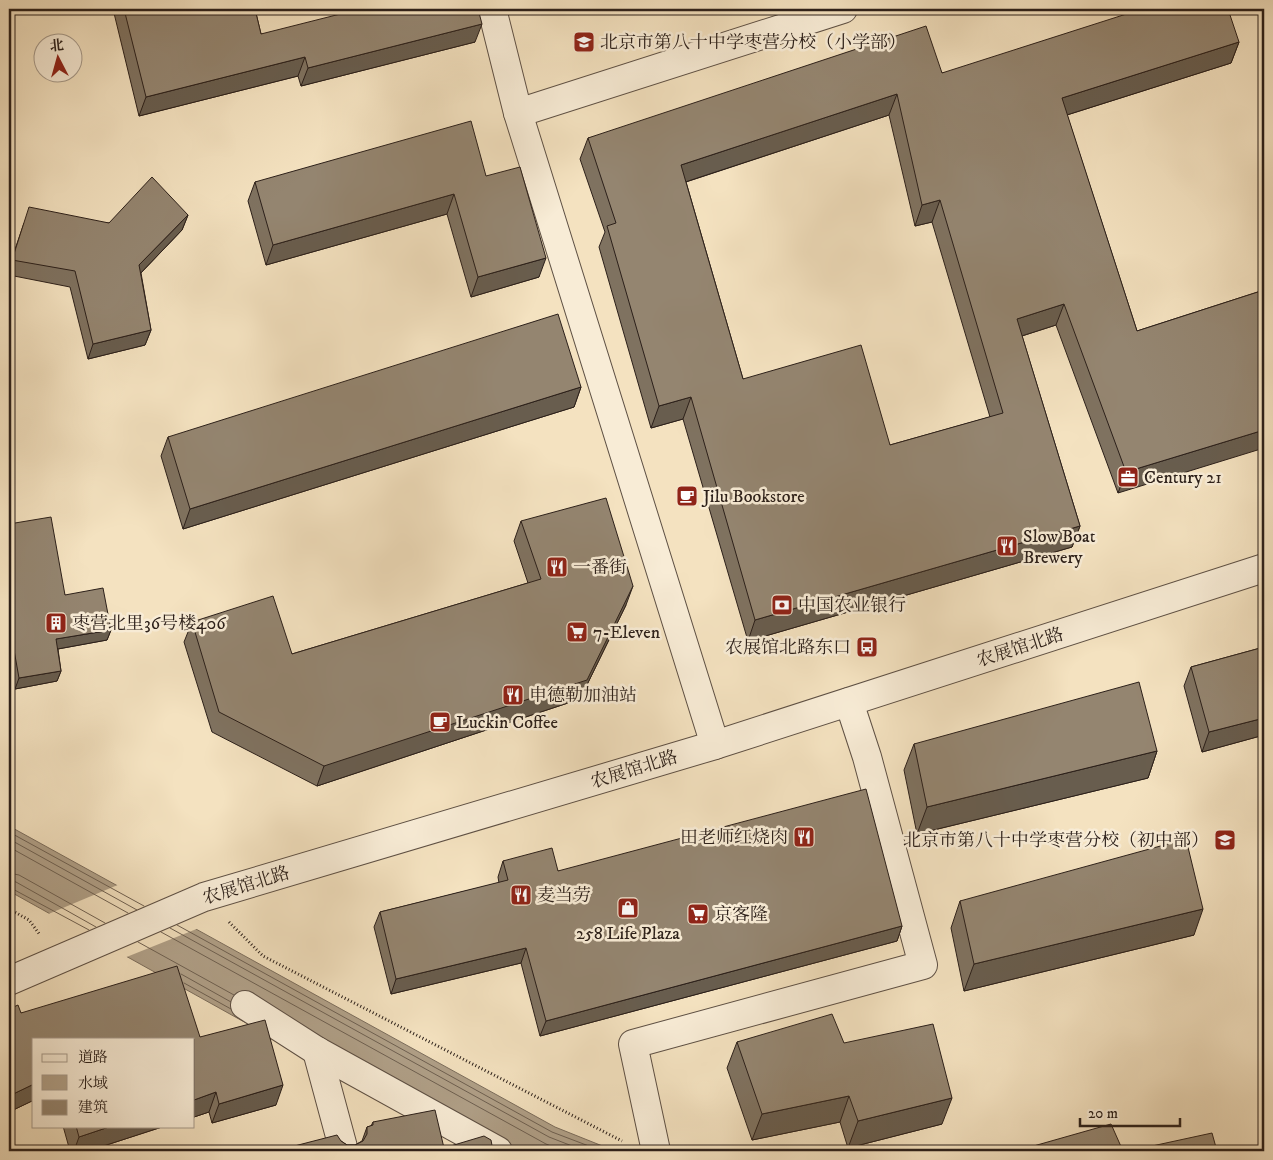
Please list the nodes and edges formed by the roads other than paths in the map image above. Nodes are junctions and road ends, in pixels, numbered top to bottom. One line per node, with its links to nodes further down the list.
1 (492, 9): 3 (street)
2 (843, 9): 3 (street)
3 (518, 113): 6 (street)
4 (1264, 568): 5 (street, 农展馆北路)
5 (848, 702): 6 (street, 农展馆北路); 10 (street)
6 (715, 745): 7 (street, 农展馆北路)
7 (9, 981)
8 (245, 1005): 9 (street)
9 (316, 1052): 11 (street); 12 (street)
10 (653, 1137)
11 (344, 1151)
12 (498, 1151)

